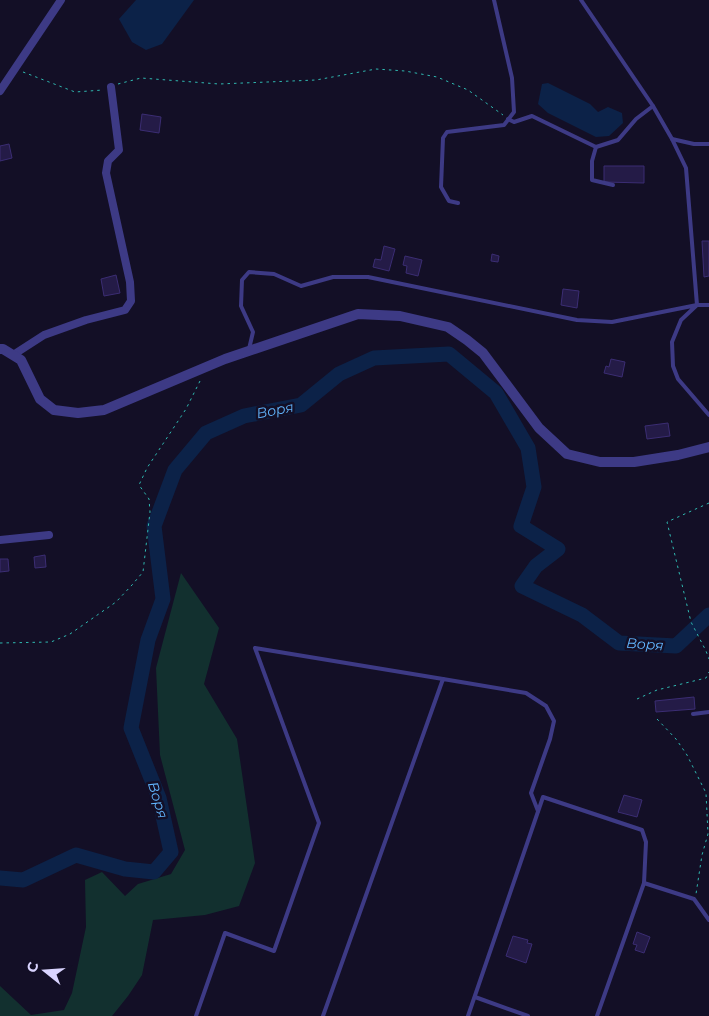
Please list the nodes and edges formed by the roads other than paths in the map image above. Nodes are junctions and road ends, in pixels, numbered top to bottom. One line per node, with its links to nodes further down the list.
1 (61, 0): 5 (street)
2 (494, 0): 7 (lane)
3 (581, 0): 6 (lane)
4 (110, 87): 17 (street)
5 (0, 92)
6 (653, 106): 8 (lane); 10 (lane)
7 (508, 118): 10 (lane); 12 (lane)
8 (672, 139): 9 (lane); 13 (lane)
9 (709, 144)
10 (596, 147): 11 (lane)
11 (613, 185)
12 (458, 203)
13 (697, 305): 14 (lane); 16 (lane); 18 (lane)
14 (709, 305)
15 (0, 349): 17 (street)
16 (248, 351): 17 (street); 19 (street)
17 (13, 355)
18 (709, 415)
19 (709, 447)
20 (49, 534): 21 (street)
21 (0, 540)
22 (443, 679): 25 (lane); 29 (lane); 30 (lane)
23 (709, 712): 24 (lane)
24 (693, 714)
25 (538, 811): 26 (lane); 28 (lane)
26 (644, 883): 27 (lane); 33 (lane)
27 (709, 920)
28 (475, 997): 31 (lane); 32 (lane)
29 (196, 1016)
30 (323, 1016)
31 (468, 1016)
32 (528, 1016)
33 (597, 1016)

